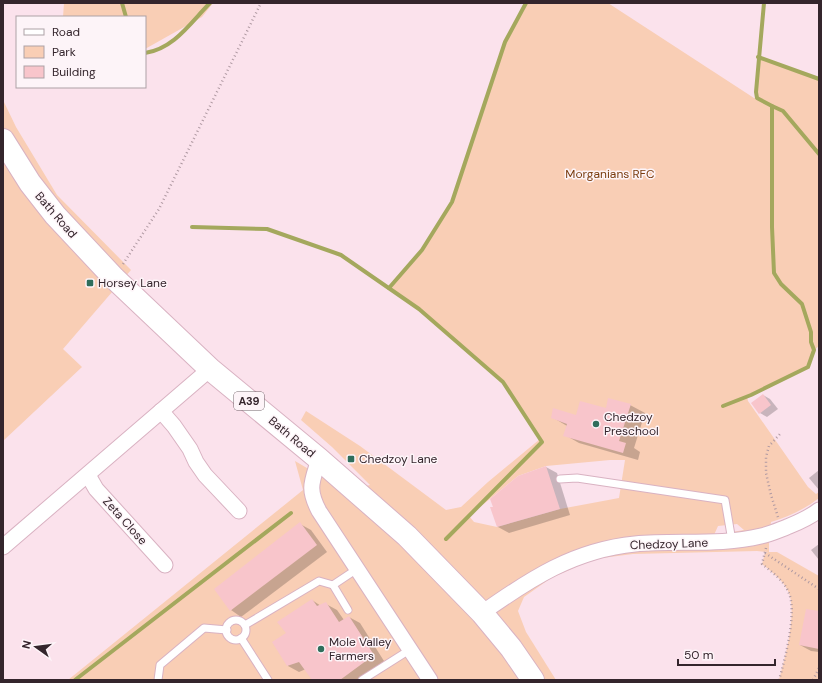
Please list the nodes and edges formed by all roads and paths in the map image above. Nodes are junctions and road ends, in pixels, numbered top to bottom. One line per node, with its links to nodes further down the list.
1 (260, 3): 3 (path)
2 (3, 140): 3 (main road, Bath Road / A39)
3 (114, 278): 4 (main road, Bath Road / A39)
4 (210, 369): 5 (street); 7 (main road, Bath Road / A39)
5 (161, 411): 8 (street); 11 (street)
6 (780, 434): 12 (path)
7 (319, 459): 18 (street); 22 (main road, Bath Road / A39)
8 (88, 475): 15 (street); 17 (street, Zeta Close)
9 (560, 479): 14 (lane)
10 (819, 510): 12 (street, Chedzoy Lane)
11 (239, 511)
12 (779, 530): 13 (street, Chedzoy Lane)
13 (763, 536): 14 (street, Chedzoy Lane); 16 (path)
14 (732, 541): 22 (street, Chedzoy Lane)
15 (3, 547)
16 (765, 553): 20 (path); 33 (path)
17 (165, 565)
18 (357, 569): 19 (lane); 26 (street)
19 (333, 586): 21 (lane); 23 (lane)
20 (819, 588)
21 (348, 610)
22 (482, 613): 32 (main road, Bath Road / A39)
23 (245, 625): 24 (lane); 25 (lane)
24 (226, 630): 25 (lane); 28 (lane)
25 (242, 638): 29 (lane)
26 (411, 649): 30 (lane); 31 (street)
27 (819, 668): 34 (path)
28 (158, 680)
29 (268, 680)
30 (362, 680)
31 (430, 680)
32 (533, 680)
33 (779, 680)
34 (813, 680)

